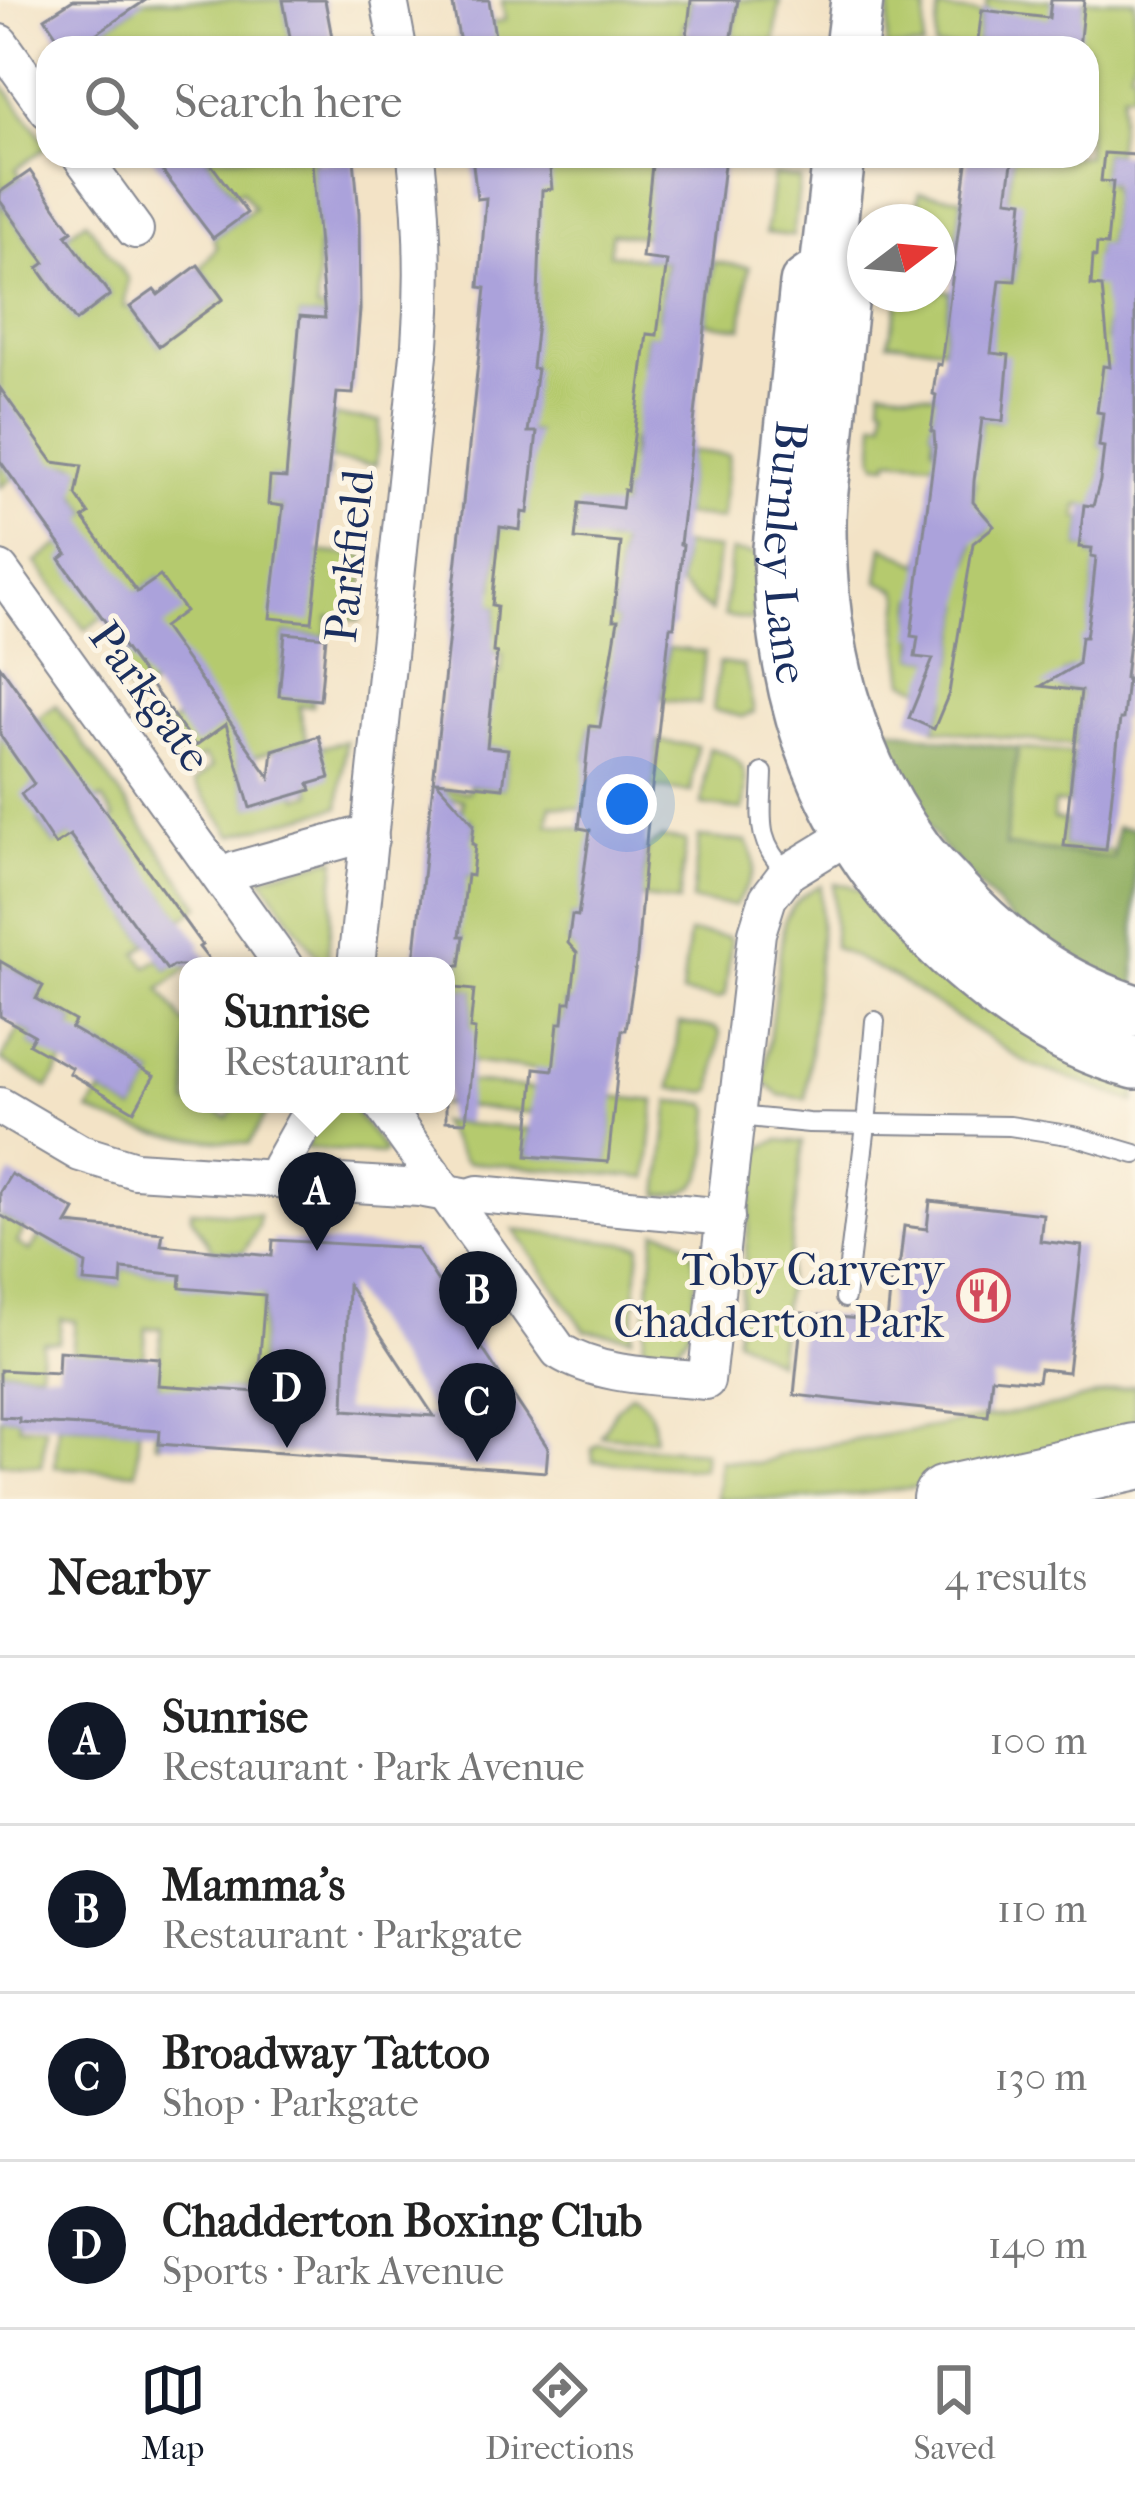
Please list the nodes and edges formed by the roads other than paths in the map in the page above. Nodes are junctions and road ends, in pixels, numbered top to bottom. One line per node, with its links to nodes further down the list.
1 (389, 0): 3 (street)
2 (857, 0): 4 (street)
3 (396, 36)
4 (852, 36)
5 (0, 44): 6 (street)
6 (36, 94)
7 (90, 168): 10 (street)
8 (417, 168): 14 (street, Parkfield)
9 (838, 168): 13 (street, Burnley Lane)
10 (135, 230)
11 (0, 570): 16 (street, Parkgate)
12 (763, 773): 15 (lane)
13 (870, 823): 15 (street); 19 (street, Burnley Lane); 21 (street, Burnley Lane)
14 (370, 839): 16 (street); 18 (street, Parkfield)
15 (788, 873): 25 (street)
16 (223, 880): 17 (street, Parkgate)
17 (278, 957)
18 (357, 957)
19 (1135, 1011)
20 (874, 1021): 26 (lane)
21 (1135, 1064)
22 (0, 1106): 28 (street)
23 (310, 1113): 28 (street)
24 (388, 1113): 29 (street)
25 (738, 1116): 26 (lane); 30 (street)
26 (866, 1125): 27 (lane); 31 (lane)
27 (1135, 1154)
28 (279, 1178): 29 (street)
29 (446, 1193): 30 (street); 30 (street)
30 (726, 1217)
31 (844, 1298)
32 (1135, 1457): 33 (highway)
33 (946, 1499)

